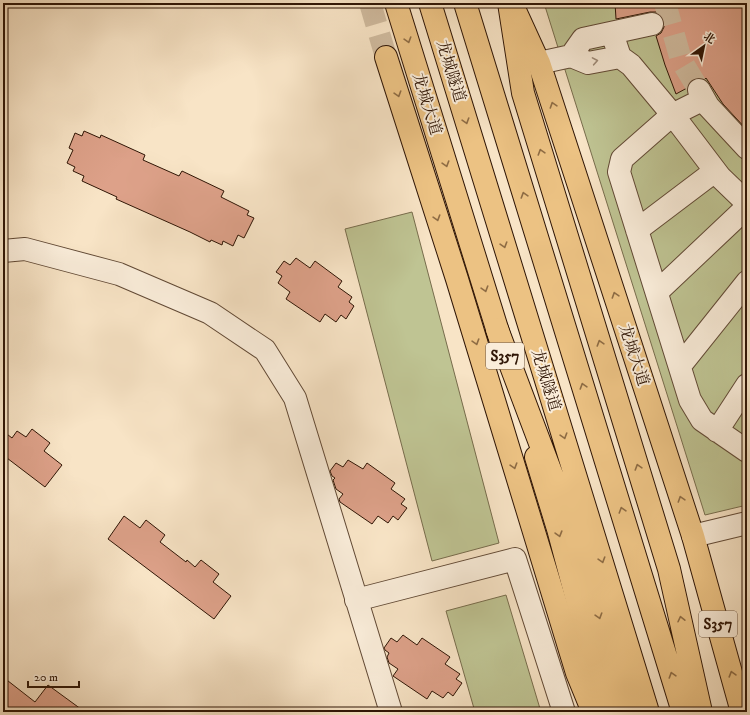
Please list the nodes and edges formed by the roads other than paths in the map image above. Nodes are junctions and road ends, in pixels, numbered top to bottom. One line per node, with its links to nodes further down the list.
1 (396, 3): 20 (main road, 龙城大道 / S357, one-way to 20)
2 (430, 3): 33 (main road, 龙城隧道, one-way to 33)
3 (465, 3): 34 (main road, 龙城隧道, one-way to 3)
4 (510, 3): 10 (main road, 龙城大道 / S357); 35 (main road, one-way to 4)
5 (652, 24): 6 (street)
6 (612, 33): 7 (street); 9 (street)
7 (571, 56): 9 (street, one-way to 9); 10 (street)
8 (386, 57): 30 (main road, one-way to 30)
9 (620, 57): 11 (street)
10 (539, 62): 26 (main road, 龙城大道 / S357, one-way to 10)
11 (672, 114): 12 (street); 13 (street); 16 (street)
12 (747, 148)
13 (715, 171): 14 (street); 16 (street)
14 (747, 203)
15 (747, 208): 19 (street)
16 (637, 230): 19 (street)
17 (3, 251): 27 (street)
18 (747, 282): 21 (street)
19 (657, 292): 21 (street)
20 (497, 329): 31 (main road, 龙城大道 / S357, one-way to 31); 32 (main road, one-way to 32)
21 (680, 366): 23 (street)
22 (747, 385): 23 (street)
23 (718, 431): 24 (street)
24 (747, 451)
25 (747, 523): 26 (street)
26 (693, 536): 36 (main road, 龙城大道 / S357, one-way to 26)
27 (358, 606): 28 (street); 29 (street)
28 (391, 712)
29 (564, 712)
30 (593, 712)
31 (607, 712)
32 (628, 712)
33 (648, 712)
34 (683, 712)
35 (701, 712)
36 (742, 712)

